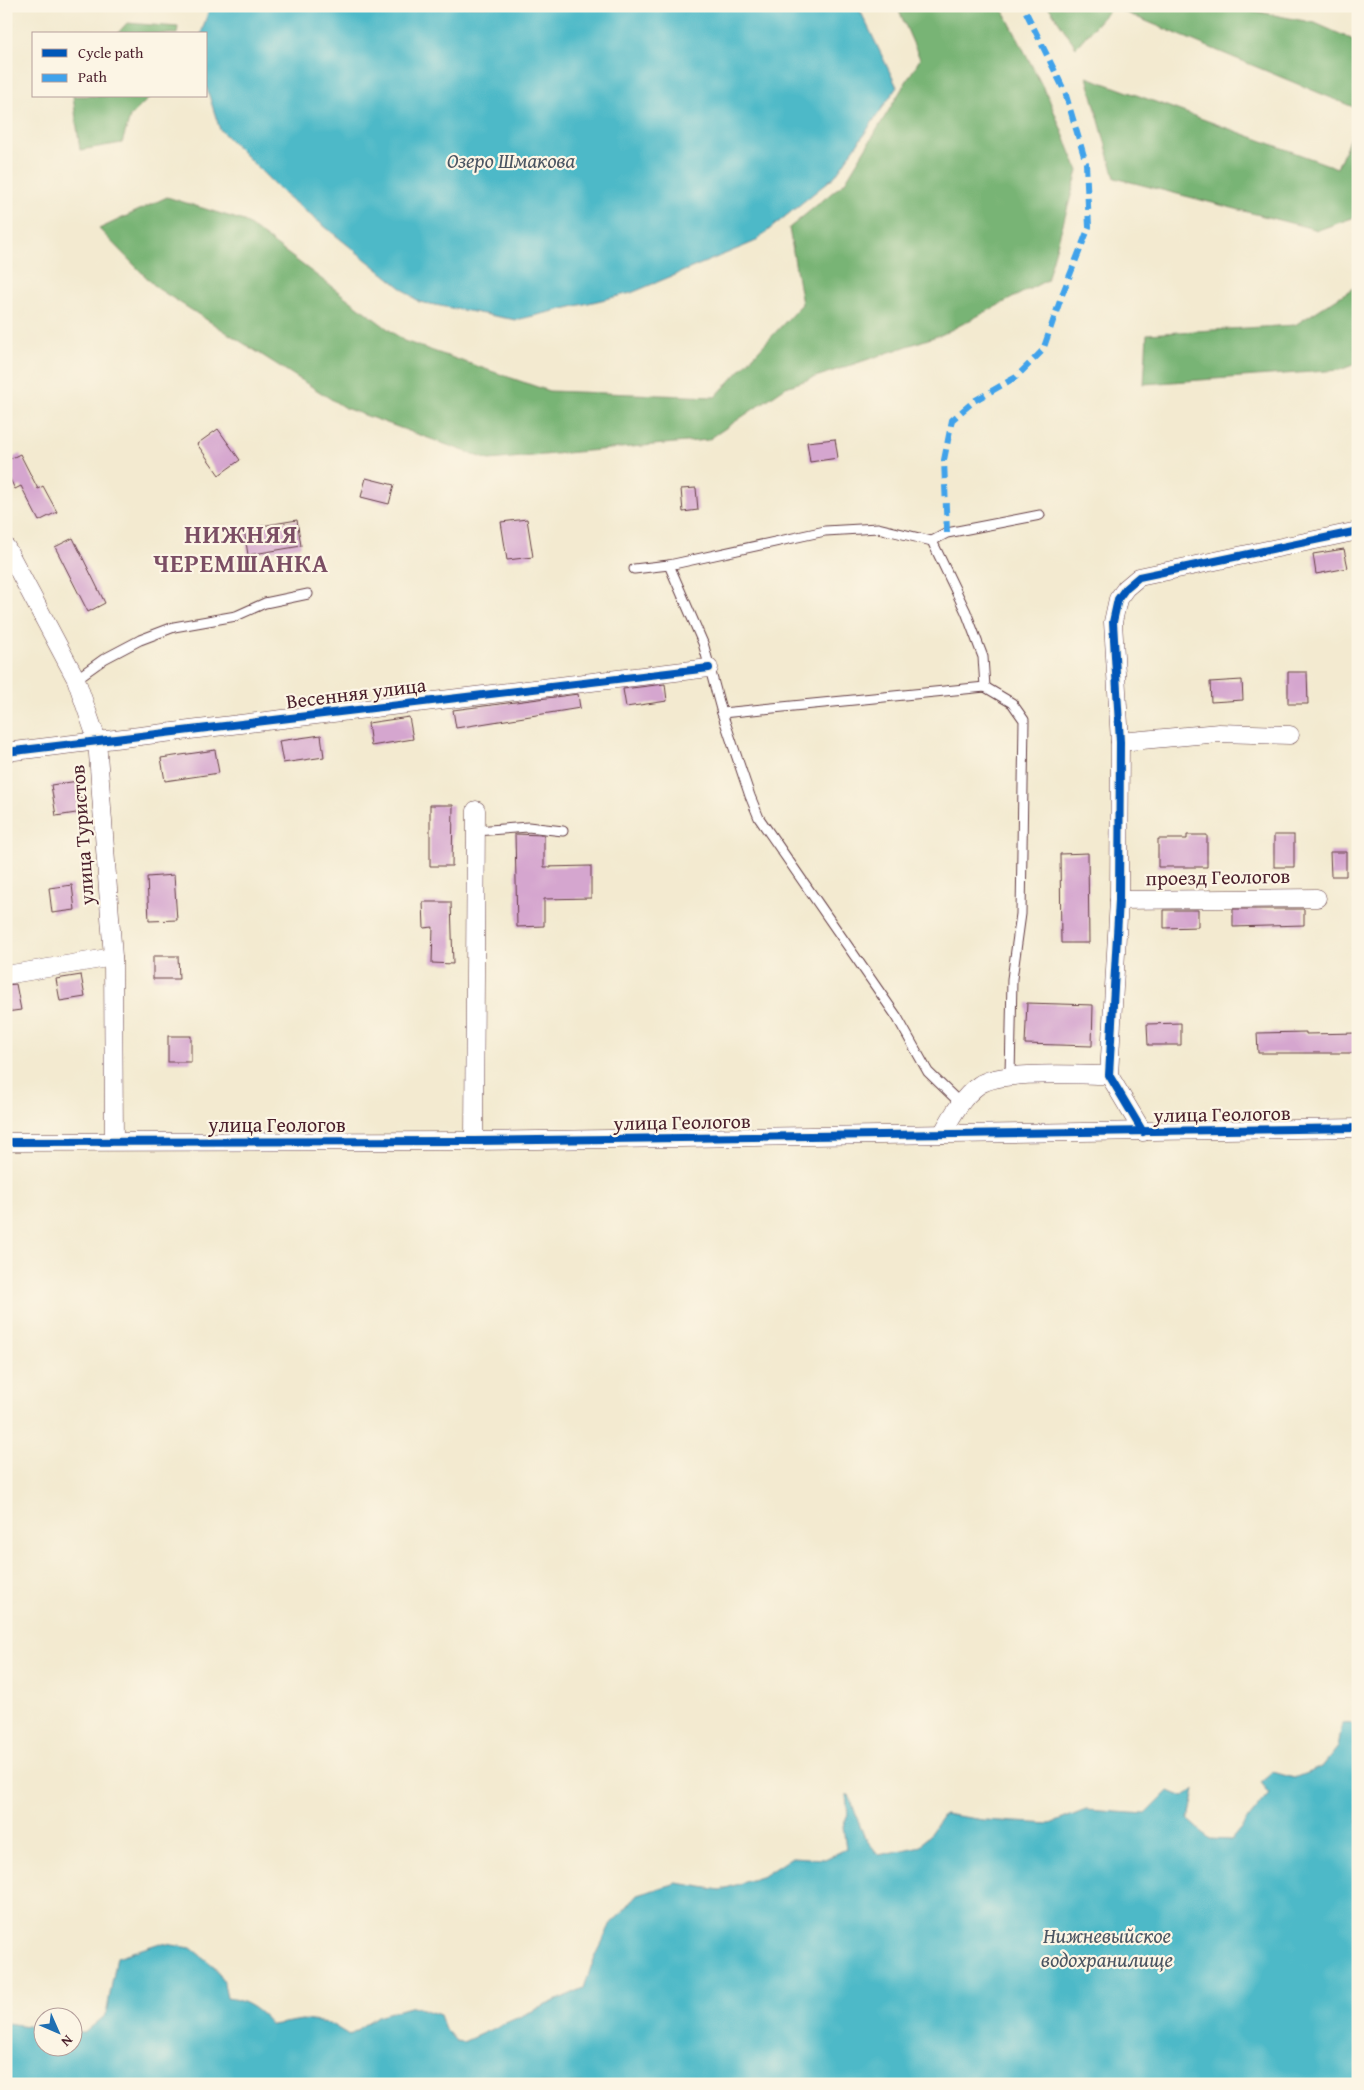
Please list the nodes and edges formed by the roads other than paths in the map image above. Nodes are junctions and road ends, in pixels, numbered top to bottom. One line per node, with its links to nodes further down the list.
1 (1040, 515): 3 (lane)
2 (1358, 531): 14 (street)
3 (932, 541): 5 (lane); 10 (lane)
4 (6, 547): 9 (street, улица Туристов)
5 (669, 565): 6 (lane); 8 (lane)
6 (634, 569)
7 (308, 594): 9 (lane)
8 (709, 668): 11 (lane); 13 (street, Весенняя улица)
9 (76, 679): 13 (street, улица Туристов)
10 (985, 687): 11 (lane); 24 (lane)
11 (722, 713): 25 (lane)
12 (1290, 735): 14 (street)
13 (97, 740): 15 (street, Весенняя улица); 21 (street, улица Туристов)
14 (1120, 742): 20 (street)
15 (6, 752)
16 (476, 810): 17 (street)
17 (476, 831): 18 (lane); 30 (street)
18 (563, 831)
19 (1317, 898): 20 (street, проезд Геологов)
20 (1119, 900): 23 (street)
21 (113, 956): 22 (street); 29 (street, улица Туристов)
22 (6, 975)
23 (1109, 1075): 24 (street); 27 (street)
24 (1010, 1076): 25 (street)
25 (960, 1103): 28 (street)
26 (1358, 1128): 27 (street, улица Геологов)
27 (1143, 1132): 28 (street, улица Геологов)
28 (942, 1134): 30 (street, улица Геологов)
29 (114, 1141): 30 (street, улица Геологов); 31 (street, улица Геологов)
30 (474, 1141)
31 (6, 1142)

